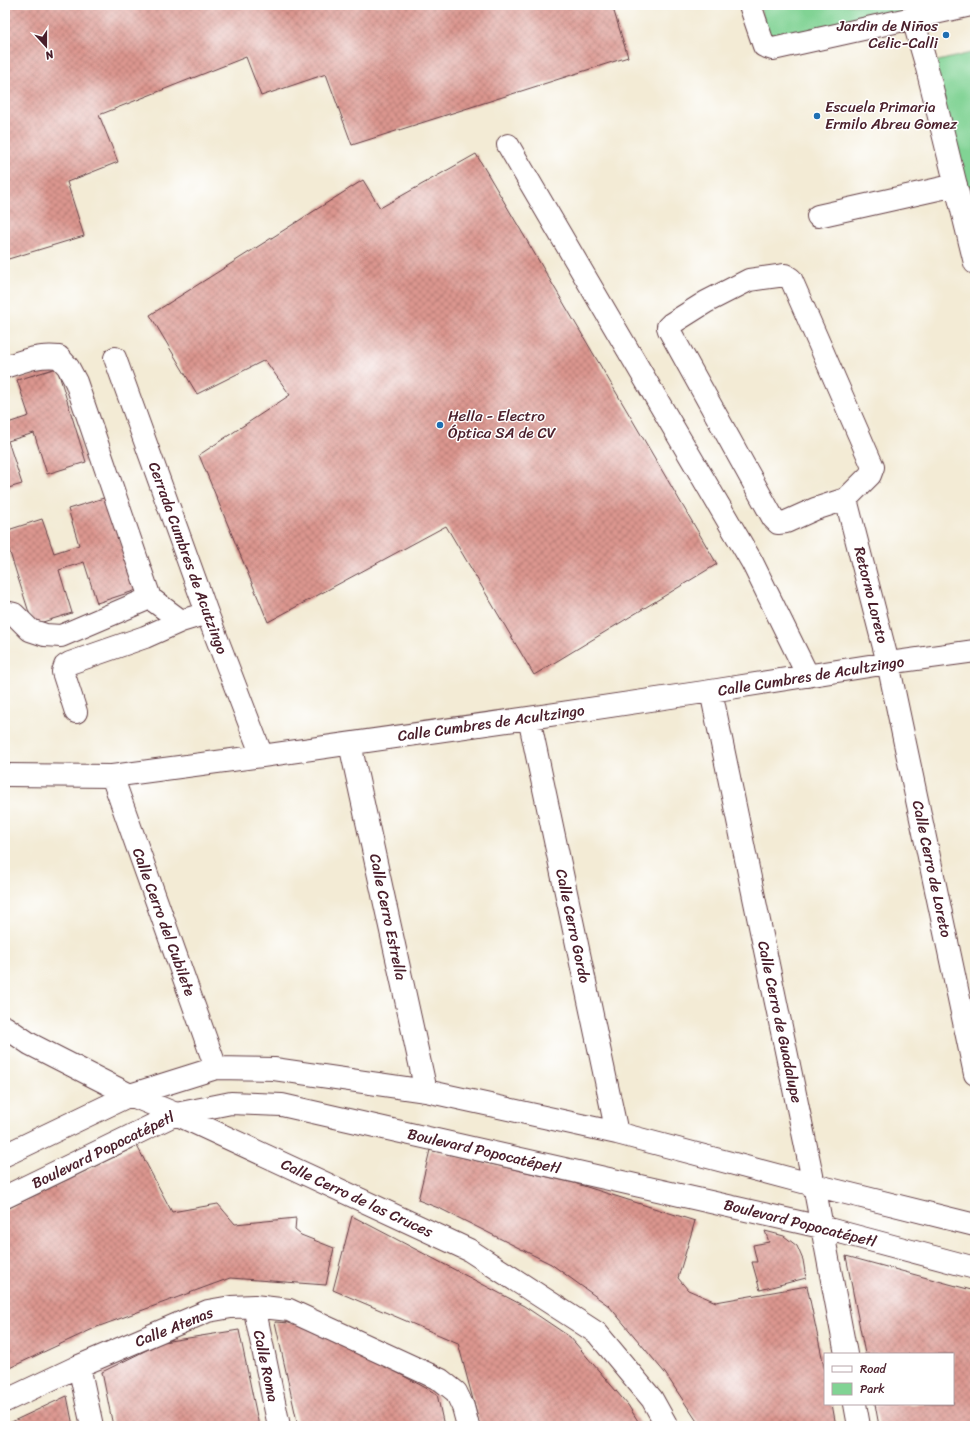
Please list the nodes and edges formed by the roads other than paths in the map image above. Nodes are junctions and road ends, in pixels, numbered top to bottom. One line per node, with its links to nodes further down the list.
1 (750, 5): 3 (street)
2 (971, 5): 3 (street)
3 (913, 19): 5 (street)
4 (508, 145): 17 (street)
5 (956, 185): 6 (street); 7 (street)
6 (818, 216)
7 (975, 263)
8 (115, 358): 13 (street, Cerrada Cumbres de Acutzingo)
9 (5, 367): 11 (street)
10 (846, 499): 10 (street); 16 (street, Retorno Loreto)
11 (150, 598): 12 (street); 14 (street)
12 (5, 612)
13 (207, 613): 14 (street); 22 (street, Cerrada Cumbres de Acutzingo)
14 (181, 621): 19 (street)
15 (975, 651): 16 (street, Calle Cumbres de Acultzingo)
16 (888, 663): 17 (street, Calle Cumbres de Acultzingo); 27 (street, Calle Cerro de Loreto)
17 (808, 676): 18 (street, Calle Cumbres de Acultzingo)
18 (711, 691): 20 (street, Calle Cumbres de Acultzingo); 33 (street, Calle Cerro de Guadalupe)
19 (76, 712)
20 (529, 718): 21 (street, Calle Cumbres de Acultzingo); 31 (street, Calle Cerro Gordo)
21 (350, 744): 22 (street, Calle Cumbres de Acultzingo); 28 (street, Calle Cerro Estrella)
22 (262, 756): 24 (street, Calle Cumbres de Acultzingo)
23 (5, 775): 24 (street, Calle Cumbres de Acultzingo)
24 (112, 776): 26 (street, Calle Cerro del Cubilete)
25 (5, 1027): 29 (street, Calle Cerro de las Cruces)
26 (216, 1068): 28 (street); 29 (street)
27 (975, 1074)
28 (426, 1091): 31 (street)
29 (130, 1095): 30 (street, Calle Cerro de las Cruces); 32 (street)
30 (176, 1114): 34 (street, Boulevard Popocatépetl); 36 (street, Boulevard Popocatépetl); 46 (street, Calle Cerro de las Cruces)
31 (617, 1133): 33 (street)
32 (5, 1155)
33 (814, 1185): 35 (street); 36 (street, Calle Cerro de Guadalupe)
34 (5, 1197)
35 (975, 1225)
36 (821, 1227): 37 (street, Boulevard Popocatépetl); 39 (street, Calle Cerro de Guadalupe)
37 (975, 1268)
38 (254, 1306): 40 (street, Calle Atenas); 44 (street, Calle Roma); 45 (street, Calle Atenas)
39 (846, 1353)
40 (79, 1366): 41 (street, Calle Atenas); 43 (street)
41 (5, 1401)
42 (855, 1405): 47 (street)
43 (92, 1426)
44 (279, 1426)
45 (468, 1426)
46 (667, 1426)
47 (859, 1426)

